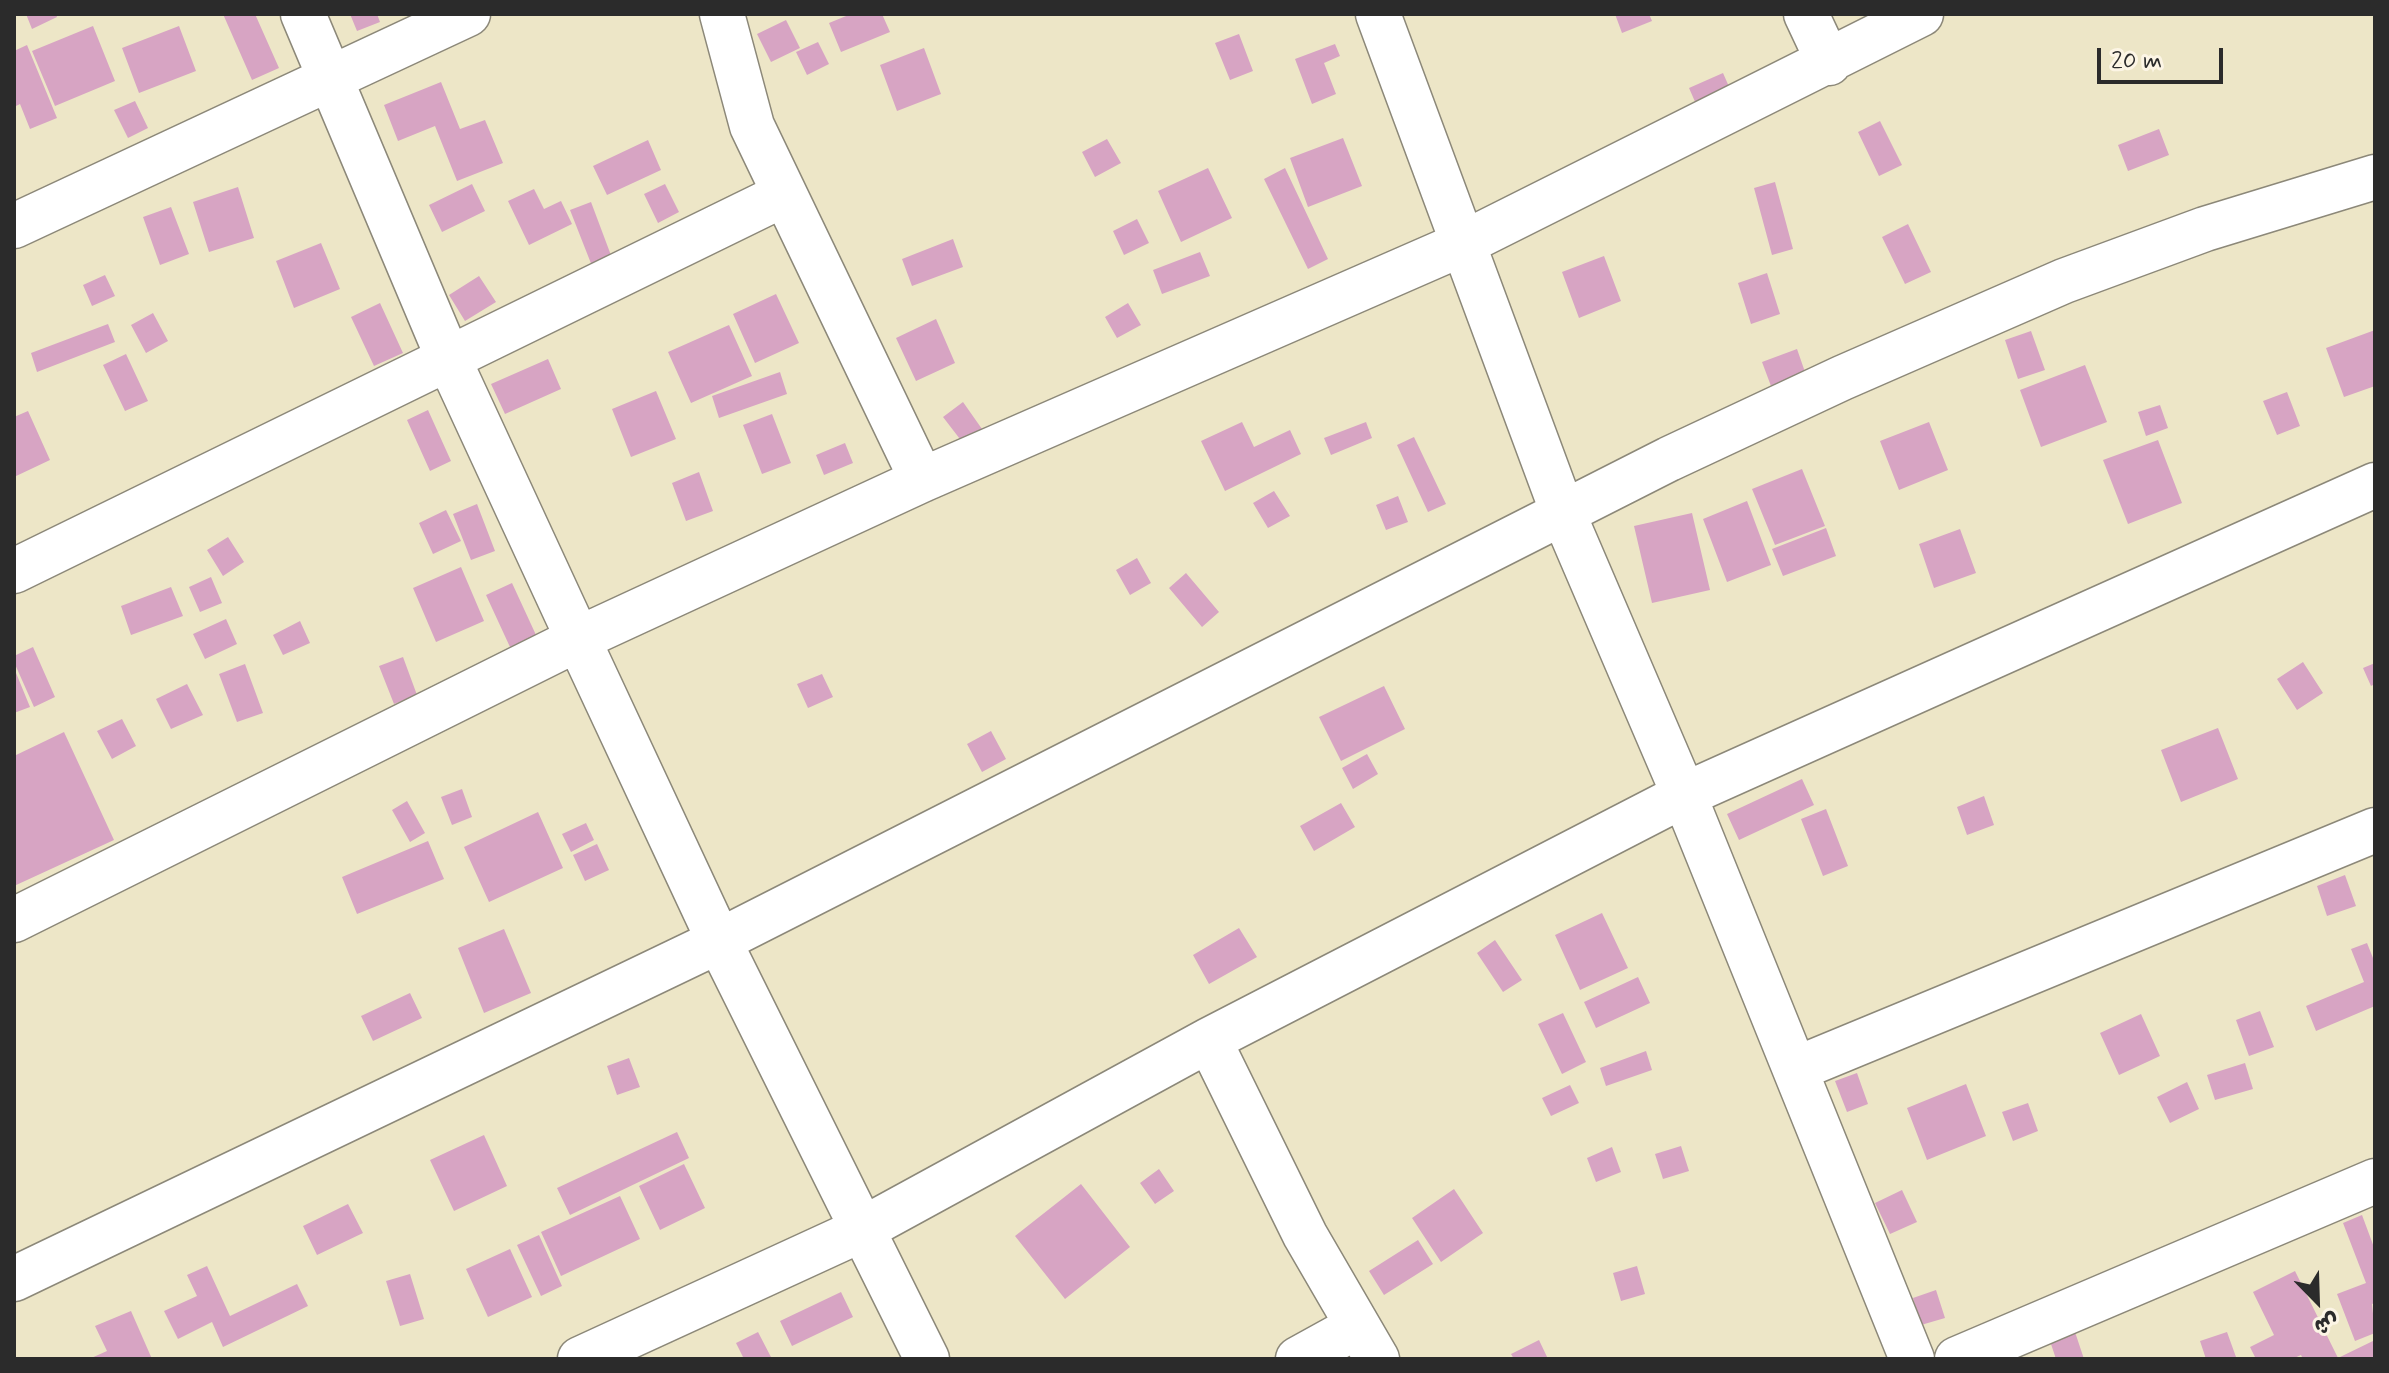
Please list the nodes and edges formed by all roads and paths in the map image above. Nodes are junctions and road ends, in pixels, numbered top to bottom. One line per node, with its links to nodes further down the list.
1 (303, 14): 8 (street)
2 (468, 14): 8 (street)
3 (722, 14): 10 (street)
4 (1378, 14): 12 (street)
5 (1806, 14): 7 (street)
6 (1921, 14): 7 (street)
7 (1829, 63): 12 (street)
8 (331, 79): 11 (street); 13 (street)
9 (2375, 177): 16 (street)
10 (783, 195): 13 (street); 14 (street)
11 (14, 226)
12 (1462, 244): 14 (street); 16 (street)
13 (449, 360): 17 (street); 18 (street)
14 (922, 480): 18 (street)
15 (2375, 485): 19 (street)
16 (1563, 513): 19 (street); 22 (street)
17 (14, 571)
18 (578, 639): 21 (street); 22 (street)
19 (1684, 795): 23 (street); 24 (street)
20 (2375, 830): 24 (street)
21 (14, 920)
22 (719, 941): 26 (street); 27 (street)
23 (1209, 1040): 26 (street); 28 (street)
24 (1796, 1069): 32 (street)
25 (2375, 1181): 33 (street)
26 (861, 1230): 29 (street); 30 (street)
27 (14, 1279)
28 (1366, 1343): 31 (street)
29 (580, 1359)
30 (927, 1359)
31 (1298, 1359)
32 (1912, 1359)
33 (1957, 1359)

